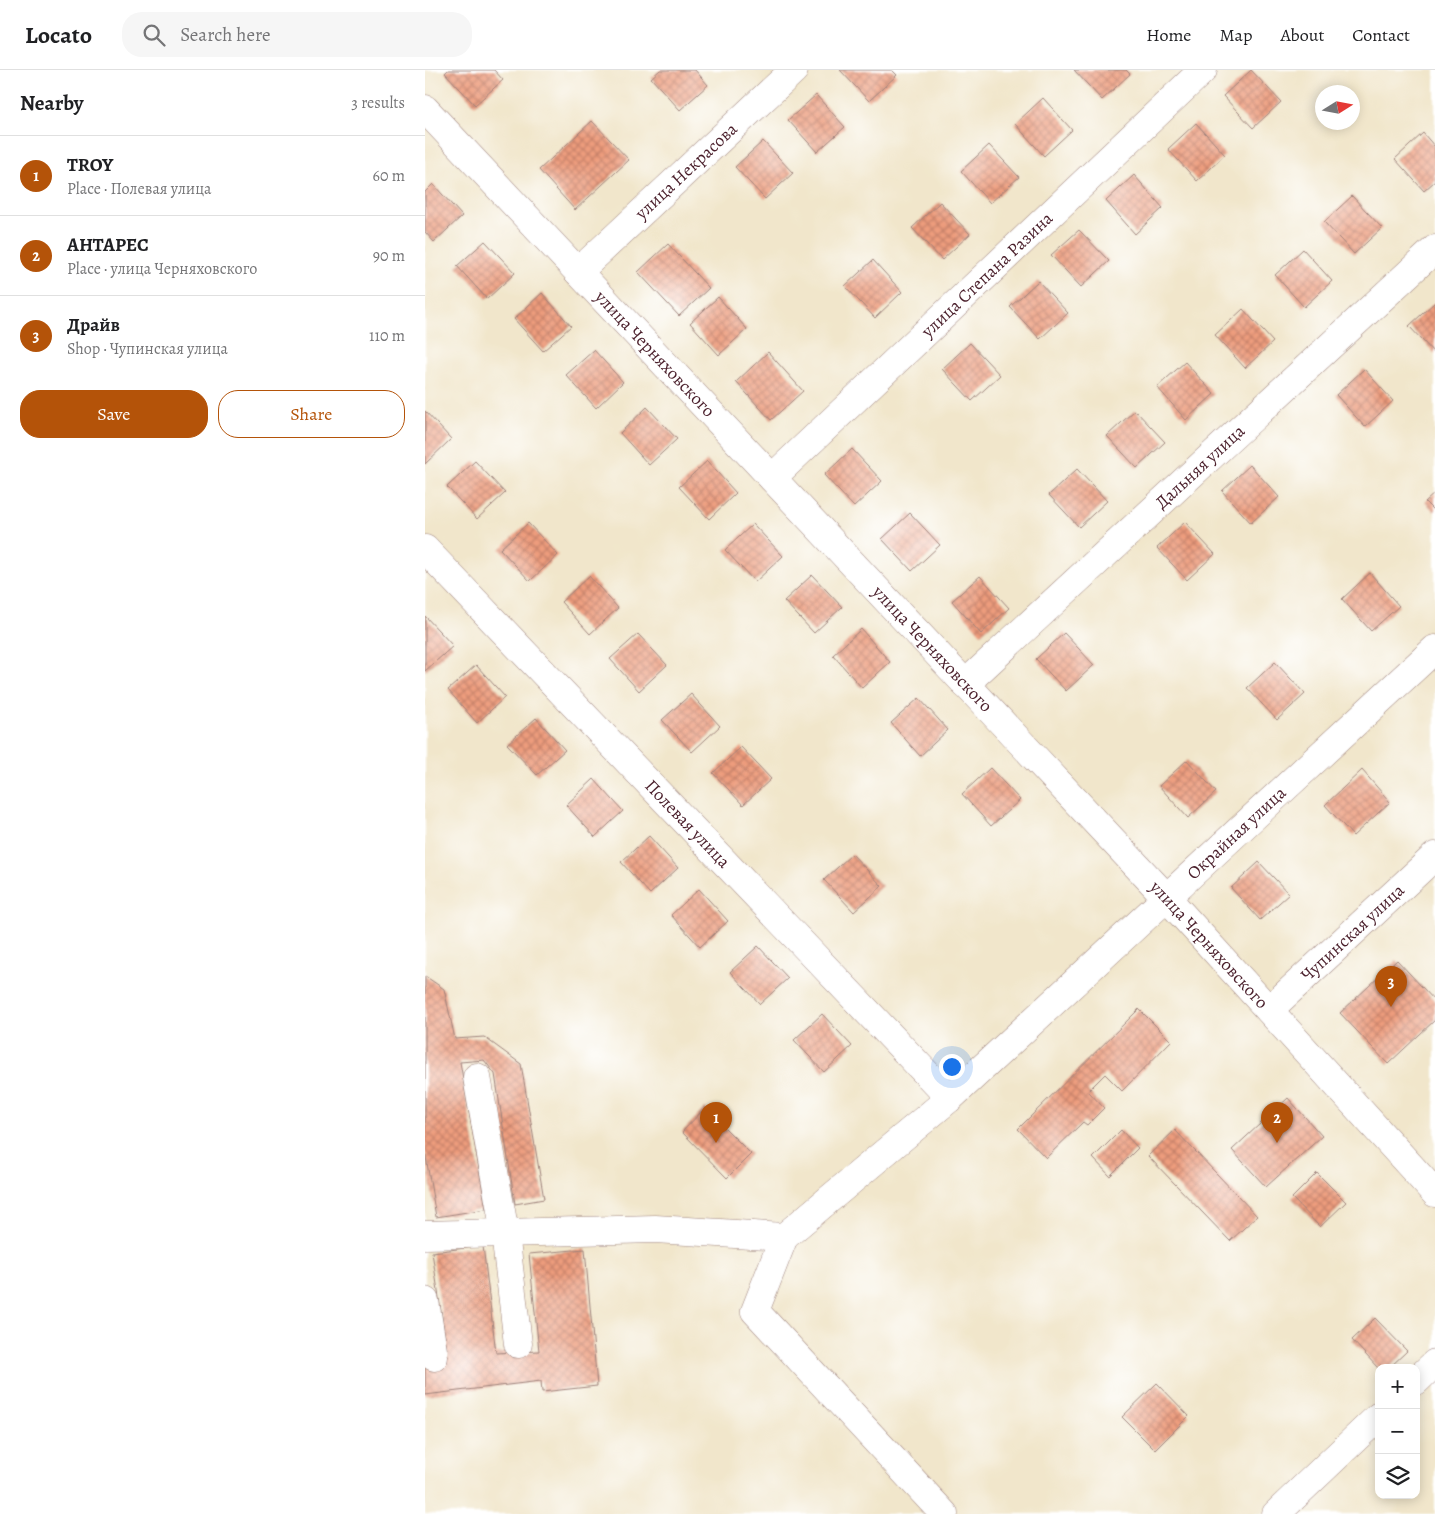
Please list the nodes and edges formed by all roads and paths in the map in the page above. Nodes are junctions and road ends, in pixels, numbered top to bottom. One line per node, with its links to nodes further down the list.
1 (793, 70): 5 (street, улица Некрасова)
2 (1203, 70): 6 (street, улица Степана Разина)
3 (425, 109): 5 (street, улица Черняховского)
4 (1435, 249): 9 (street, Дальняя улица)
5 (578, 272): 6 (street, улица Черняховского)
6 (771, 478): 9 (street, улица Черняховского)
7 (425, 549): 14 (street, Полевая улица)
8 (1435, 649): 11 (street, Окрайная улица)
9 (965, 684): 11 (street, улица Черняховского)
10 (1435, 856): 12 (street, Чупинская улица)
11 (1167, 898): 12 (street, улица Черняховского); 14 (street, Окрайная улица)
12 (1269, 1010): 15 (street, улица Черняховского)
13 (477, 1077): 16 (street)
14 (949, 1098): 18 (street, Окрайная улица)
15 (1435, 1193)
16 (505, 1233): 17 (street); 18 (street); 20 (street)
17 (425, 1235)
18 (784, 1237): 25 (street)
19 (425, 1301): 21 (street)
20 (518, 1344)
21 (435, 1357)
22 (1435, 1363): 23 (street)
23 (1420, 1377)
24 (1375, 1420): 26 (street)
25 (943, 1514)
26 (1276, 1514)

